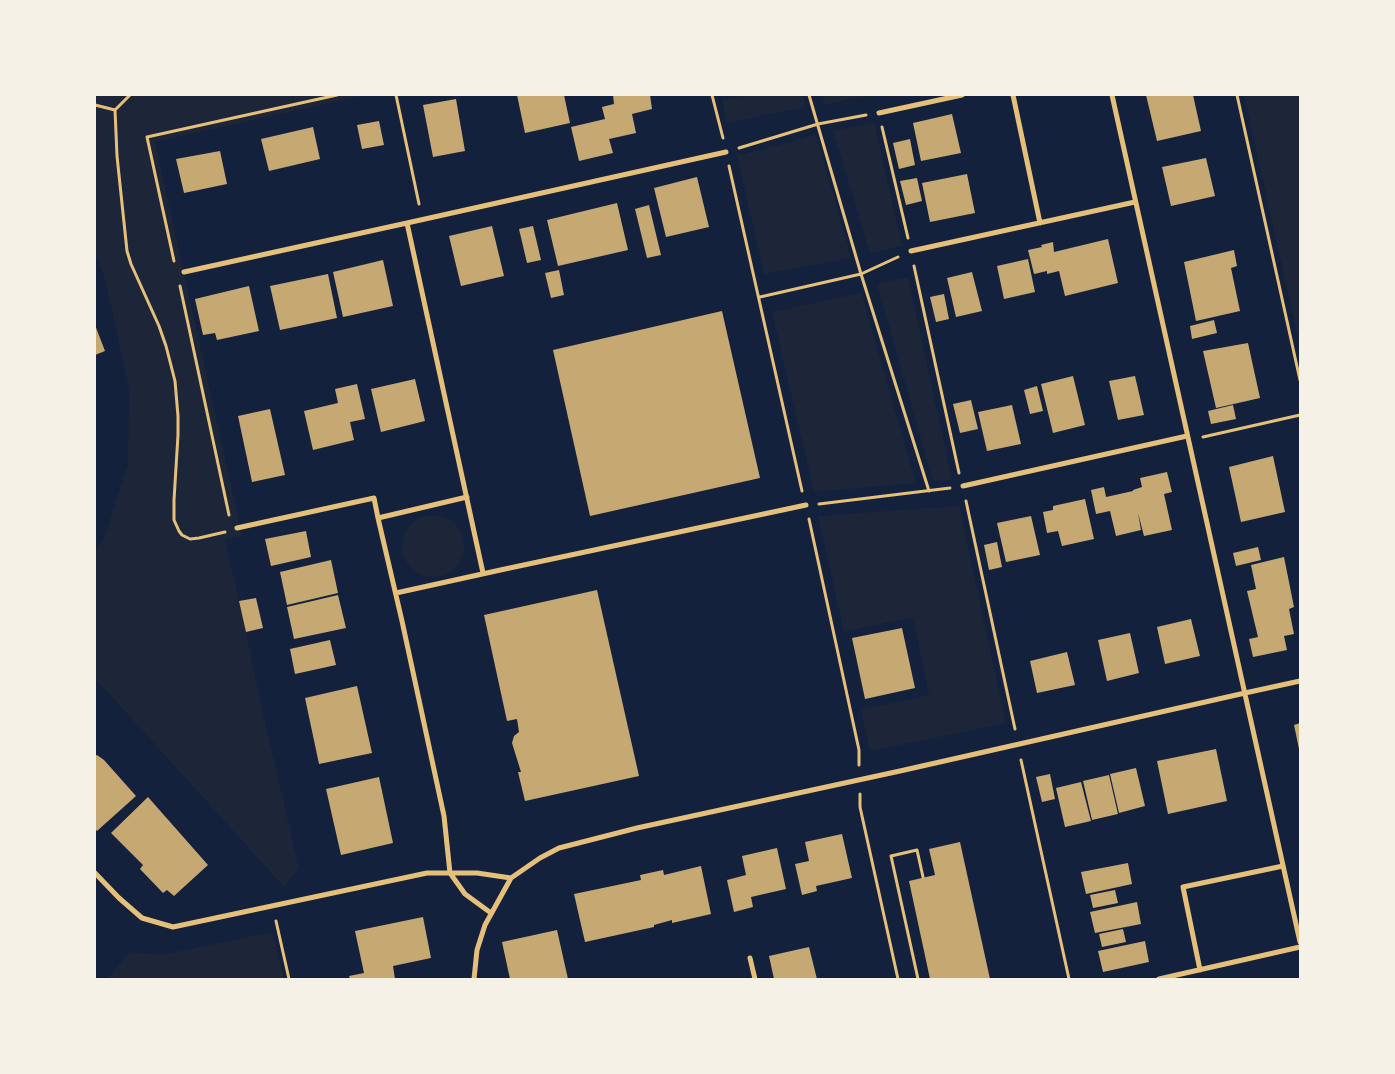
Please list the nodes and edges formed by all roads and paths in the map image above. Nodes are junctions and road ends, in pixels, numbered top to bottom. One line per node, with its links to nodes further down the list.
1 (130, 95): 11 (path)
2 (338, 95): 20 (path)
3 (396, 95): 16 (path)
4 (712, 95): 14 (path)
5 (809, 95): 13 (path)
6 (962, 95): 12 (street)
7 (1013, 95): 18 (street)
8 (1112, 95): 15 (street)
9 (1237, 95): 25 (path)
10 (95, 104): 11 (path)
11 (115, 110): 34 (path)
12 (879, 113): 13 (path); 19 (path)
13 (818, 124): 14 (path); 22 (path)
14 (726, 152): 17 (street); 24 (path)
15 (1135, 202): 18 (street); 27 (street)
16 (422, 211)
17 (407, 223): 21 (street); 31 (street)
18 (1040, 223): 19 (street)
19 (911, 251): 22 (path); 29 (path)
20 (175, 266)
21 (184, 272)
22 (861, 274): 24 (path); 30 (path)
23 (179, 283): 34 (path)
24 (760, 297): 32 (path)
25 (1300, 380)
26 (1300, 415): 28 (path)
27 (1187, 436): 29 (street); 38 (street)
28 (1201, 438)
29 (962, 486): 30 (path); 39 (path)
30 (929, 491): 32 (path)
31 (467, 497): 33 (street); 35 (street)
32 (806, 505): 35 (street); 40 (path)
33 (378, 518): 34 (street); 36 (street)
34 (235, 529)
35 (483, 573): 36 (street)
36 (396, 593): 45 (street)
37 (1300, 681): 38 (street)
38 (1245, 693): 43 (street); 47 (street)
39 (1013, 724)
40 (860, 761)
41 (1022, 767): 59 (path)
42 (860, 798): 57 (path)
43 (1283, 866): 50 (street); 53 (street)
44 (95, 873): 45 (street)
45 (450, 873): 47 (street); 48 (street)
46 (923, 877): 58 (path)
47 (511, 878): 48 (street)
48 (491, 913): 55 (street)
49 (277, 927): 54 (path)
50 (1300, 942)
51 (1300, 947): 53 (street)
52 (750, 958): 56 (street)
53 (1200, 970): 60 (street)
54 (289, 979)
55 (474, 979)
56 (755, 979)
57 (898, 979)
58 (918, 979)
59 (1069, 979)
60 (1159, 979)

